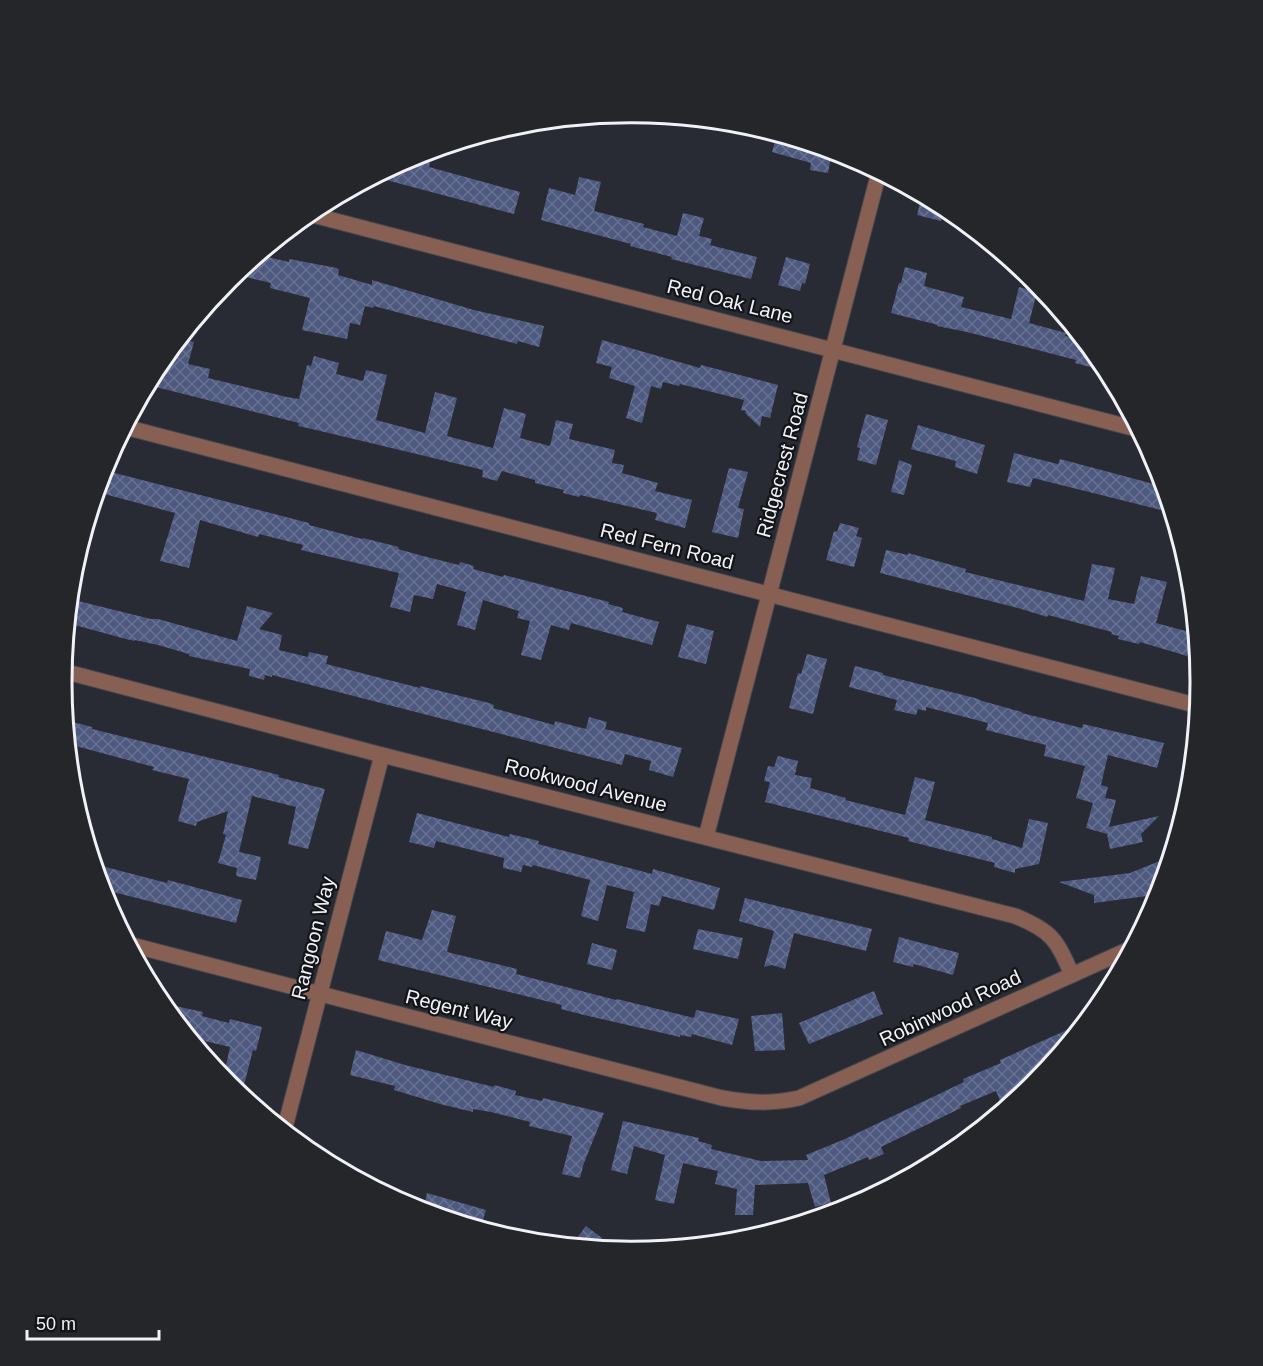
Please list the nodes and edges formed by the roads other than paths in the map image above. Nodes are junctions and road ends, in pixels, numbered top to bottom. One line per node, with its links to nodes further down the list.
1 (877, 180): 3 (street, Ridgecrest Road)
2 (322, 217): 3 (street, Red Oak Lane)
3 (834, 350): 4 (street, Red Oak Lane); 6 (street, Ridgecrest Road)
4 (1128, 427)
5 (134, 429): 6 (street, Red Fern Road)
6 (770, 593): 8 (street, Red Fern Road); 10 (street, Ridgecrest Road)
7 (72, 673): 9 (street, Rookwood Avenue)
8 (1190, 704)
9 (382, 754): 10 (street, Rookwood Avenue); 14 (street, Rangoon Way)
10 (706, 837): 13 (street, Rookwood Avenue)
11 (139, 947): 14 (street, Regent Way)
12 (1121, 953): 13 (street, Robinwood Road)
13 (1072, 975): 15 (street, Robinwood Road)
14 (320, 995): 15 (street, Regent Way); 16 (street, Rangoon Way)
15 (782, 1102)
16 (286, 1123)

